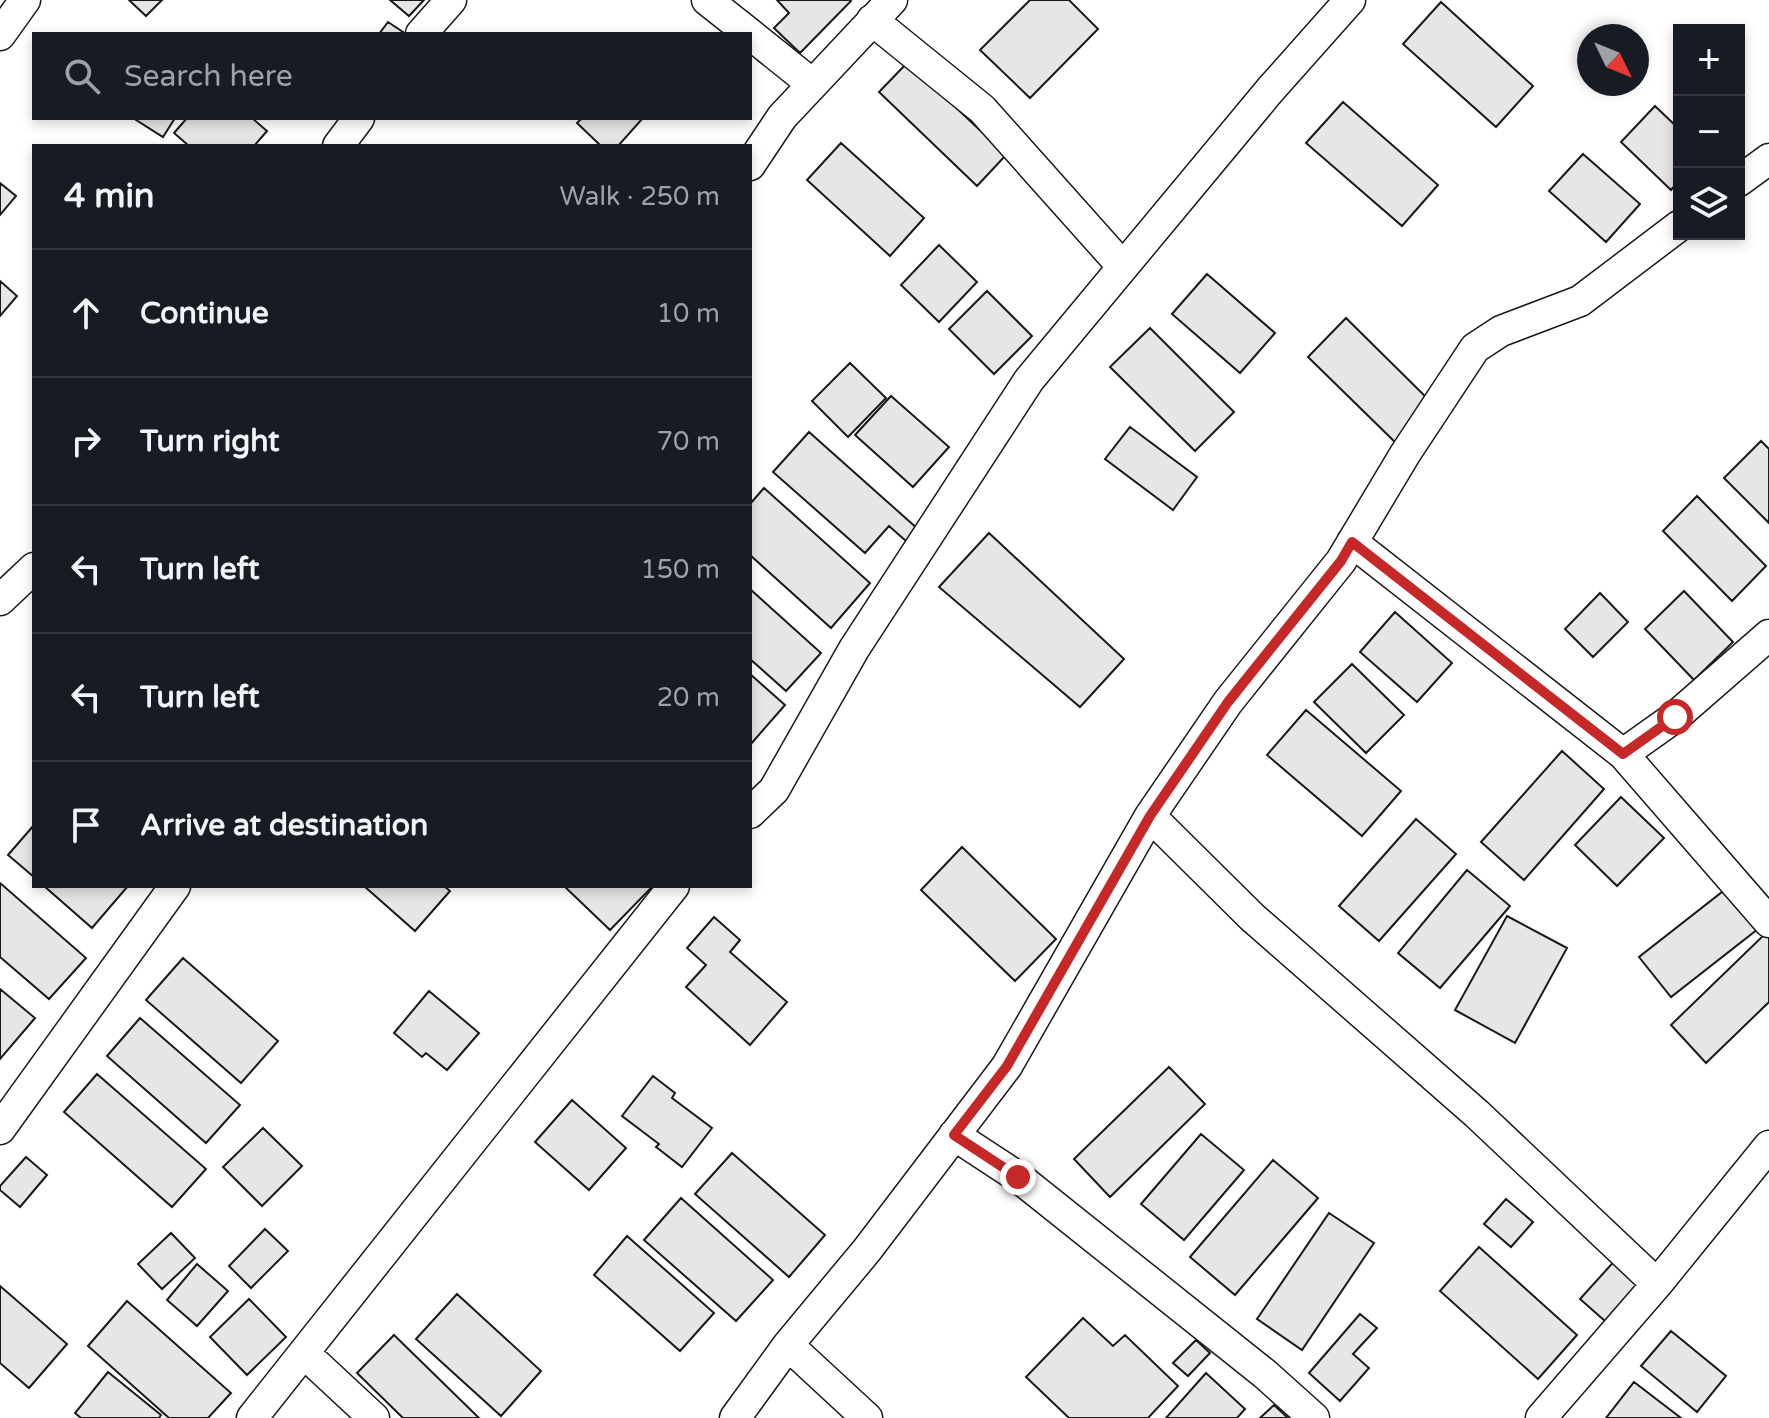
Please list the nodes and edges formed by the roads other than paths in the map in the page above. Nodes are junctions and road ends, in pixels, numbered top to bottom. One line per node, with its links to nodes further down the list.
1 (25, 0): 8 (street)
2 (451, 0): 6 (street)
3 (707, 0): 7 (street)
4 (1350, 0): 17 (street)
5 (882, 10): 10 (street); 17 (street)
6 (423, 32)
7 (747, 32)
8 (0, 35)
9 (752, 36): 10 (street)
10 (811, 83): 14 (street)
11 (358, 120): 12 (street)
12 (340, 144)
13 (1769, 159): 15 (street)
14 (752, 162)
15 (1745, 177)
16 (1673, 231): 18 (street)
17 (1123, 267): 23 (street)
18 (1352, 542): 22 (street); 24 (street)
19 (32, 570): 20 (street)
20 (0, 600)
21 (1769, 635): 22 (street)
22 (1623, 754): 27 (street)
23 (752, 811)
24 (1150, 816): 29 (street); 31 (street)
25 (174, 888): 28 (street)
26 (672, 888): 33 (street)
27 (1769, 922)
28 (0, 1129)
29 (954, 1135): 32 (street); 38 (street)
30 (1769, 1146): 31 (street)
31 (1657, 1284): 39 (street)
32 (788, 1345): 36 (street); 37 (street)
33 (304, 1353): 34 (street); 35 (street)
34 (252, 1418)
35 (374, 1418)
36 (735, 1418)
37 (867, 1418)
38 (1314, 1418)
39 (1541, 1418)

